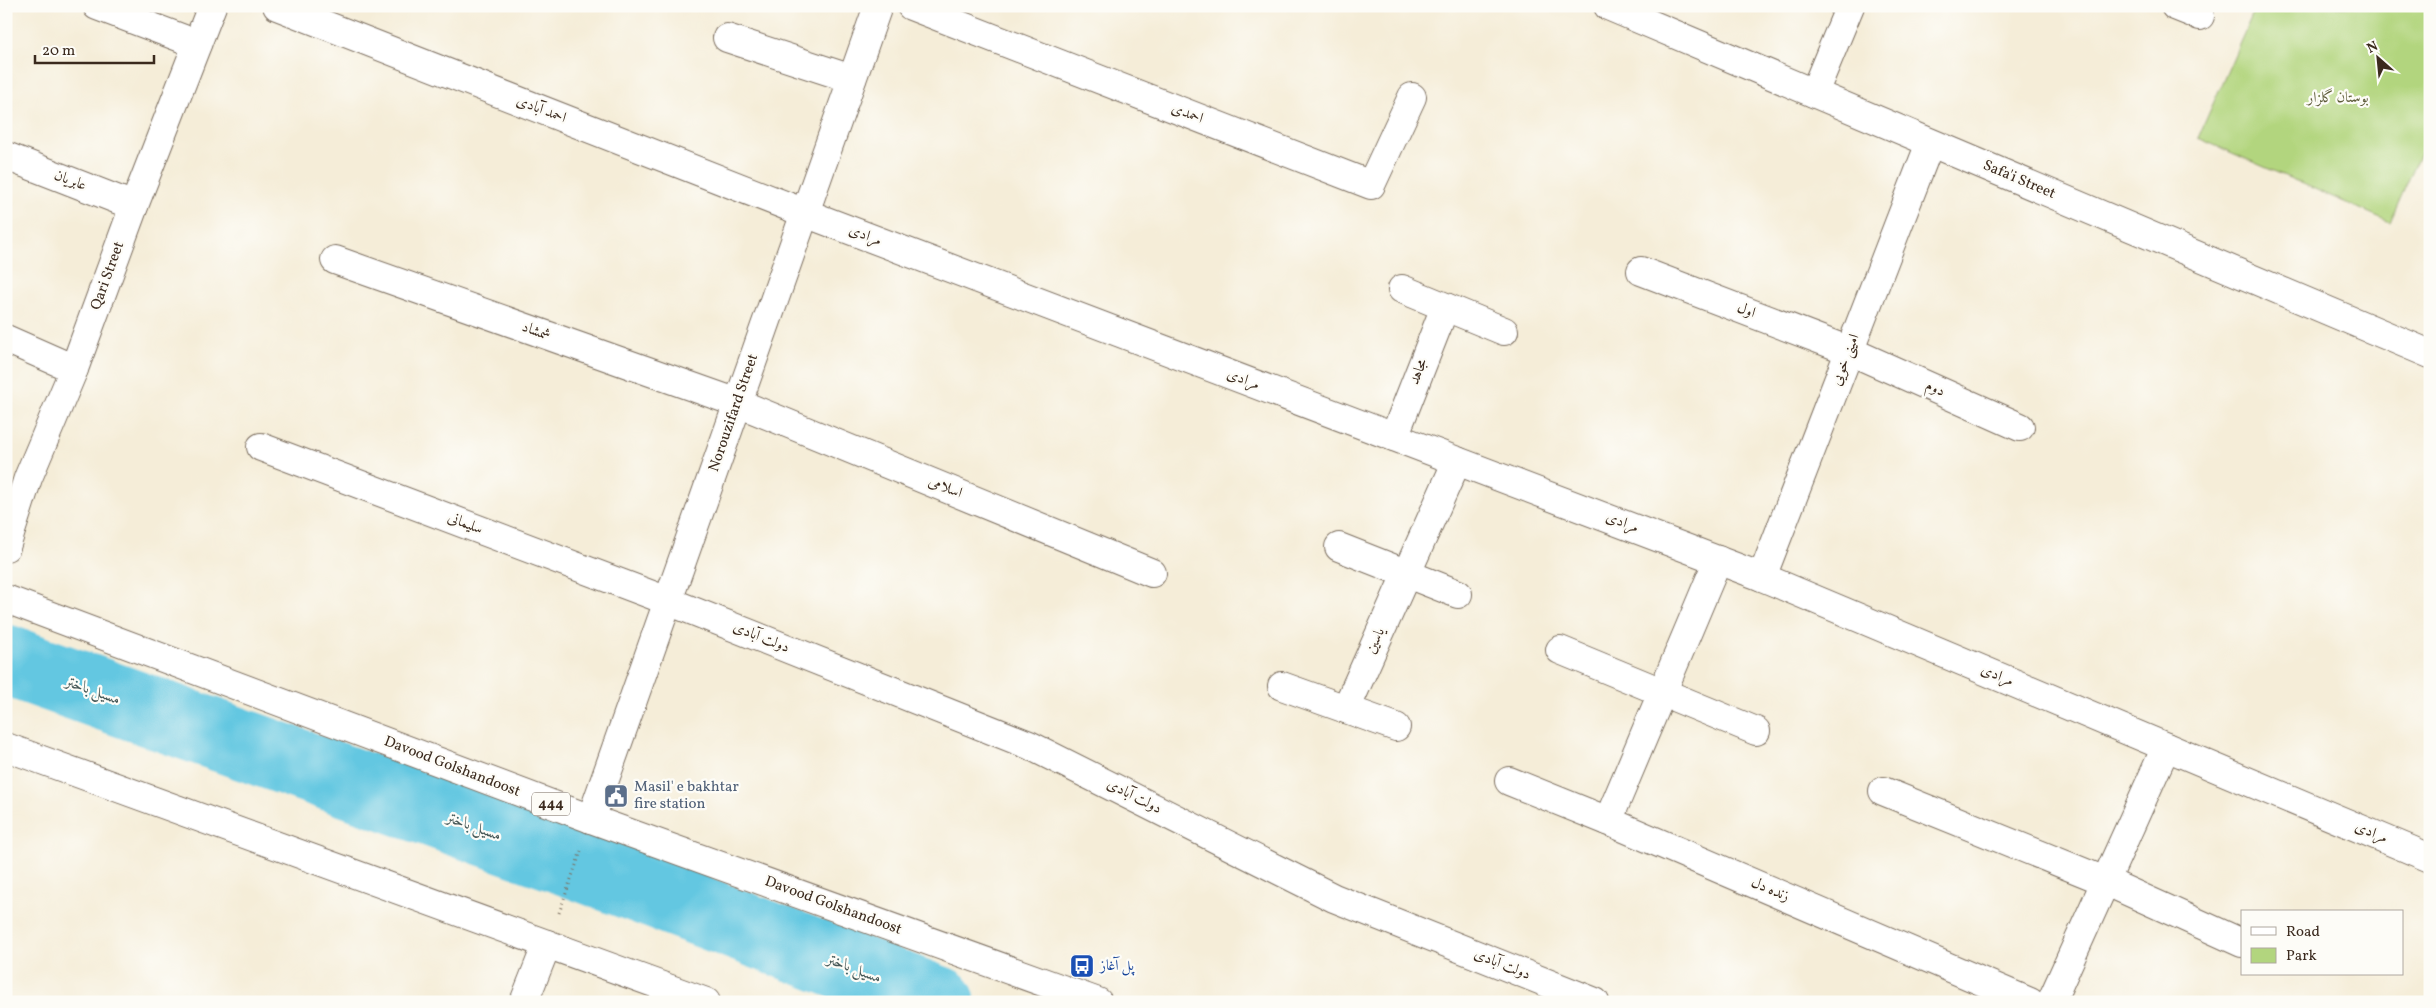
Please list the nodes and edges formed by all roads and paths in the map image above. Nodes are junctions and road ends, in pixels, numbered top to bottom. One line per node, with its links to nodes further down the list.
1 (98, 6): 9 (street)
2 (212, 6): 9 (street, Qari Street)
3 (277, 6): 16 (street, احمد آبادی)
4 (878, 6): 10 (street, Norouzifard Street)
5 (911, 6): 12 (street, احمدی)
6 (1608, 6): 11 (street, Safa'i Street)
7 (1850, 6): 11 (street)
8 (726, 38): 10 (street)
9 (197, 44): 15 (street, Qari Street)
10 (852, 79): 16 (street, Norouzifard Street)
11 (1814, 94): 13 (street, Safa'i Street)
12 (1412, 97)
13 (1930, 143): 23 (street, امینی خویی); 24 (street, Safa'i Street)
14 (6, 156): 15 (street, عابریان)
15 (134, 206): 25 (street, Qari Street)
16 (805, 214): 26 (street, Norouzifard Street); 28 (street, مرادی)
17 (335, 260): 26 (street, شمشاد)
18 (1641, 271): 23 (street, اول)
19 (1402, 289): 20 (street)
20 (1445, 307): 21 (street); 28 (street, مجاهد)
21 (1504, 331)
22 (6, 339): 25 (street)
23 (1850, 352): 27 (street, دوم); 37 (street, امینی خویی)
24 (2430, 354)
25 (74, 369): 31 (street, Qari Street)
26 (738, 403): 35 (street, اسلامی); 40 (street, Norouzifard Street)
27 (2020, 427)
28 (1394, 437): 30 (street, مرادی)
29 (261, 447): 40 (street, سلیمانی)
30 (1457, 460): 34 (street, مرادی); 36 (street, یاسین)
31 (17, 474): 32 (street, Qari Street)
32 (6, 547)
33 (1339, 547): 36 (street)
34 (1718, 560): 37 (street, مرادی); 43 (street)
35 (1152, 573)
36 (1407, 573): 38 (street); 44 (street, یاسین)
37 (1762, 576): 48 (street, مرادی)
38 (1458, 594)
39 (6, 599): 51 (street, Davood Golshandoost / 444)
40 (668, 601): 51 (street, Norouzifard Street); 62 (street, دولت آبادی)
41 (1560, 650): 43 (street)
42 (1282, 686): 44 (street)
43 (1663, 692): 46 (street); 52 (street)
44 (1346, 709): 45 (street)
45 (1396, 728)
46 (1756, 731)
47 (6, 747): 58 (street)
48 (2166, 747): 54 (street, مرادی); 55 (street)
49 (1509, 781): 52 (street, زنده دل)
50 (1883, 791): 55 (street)
51 (591, 819): 61 (street, Davood Golshandoost / 444)
52 (1608, 821): 63 (street, زنده دل)
53 (582, 847): 56 (path)
54 (2430, 858)
55 (2105, 881): 57 (street); 64 (street)
56 (566, 895)
57 (2241, 943)
58 (547, 944): 59 (street); 60 (street)
59 (524, 1002)
60 (706, 1002)
61 (1098, 1002)
62 (1595, 1002)
63 (2030, 1002)
64 (2050, 1002)

